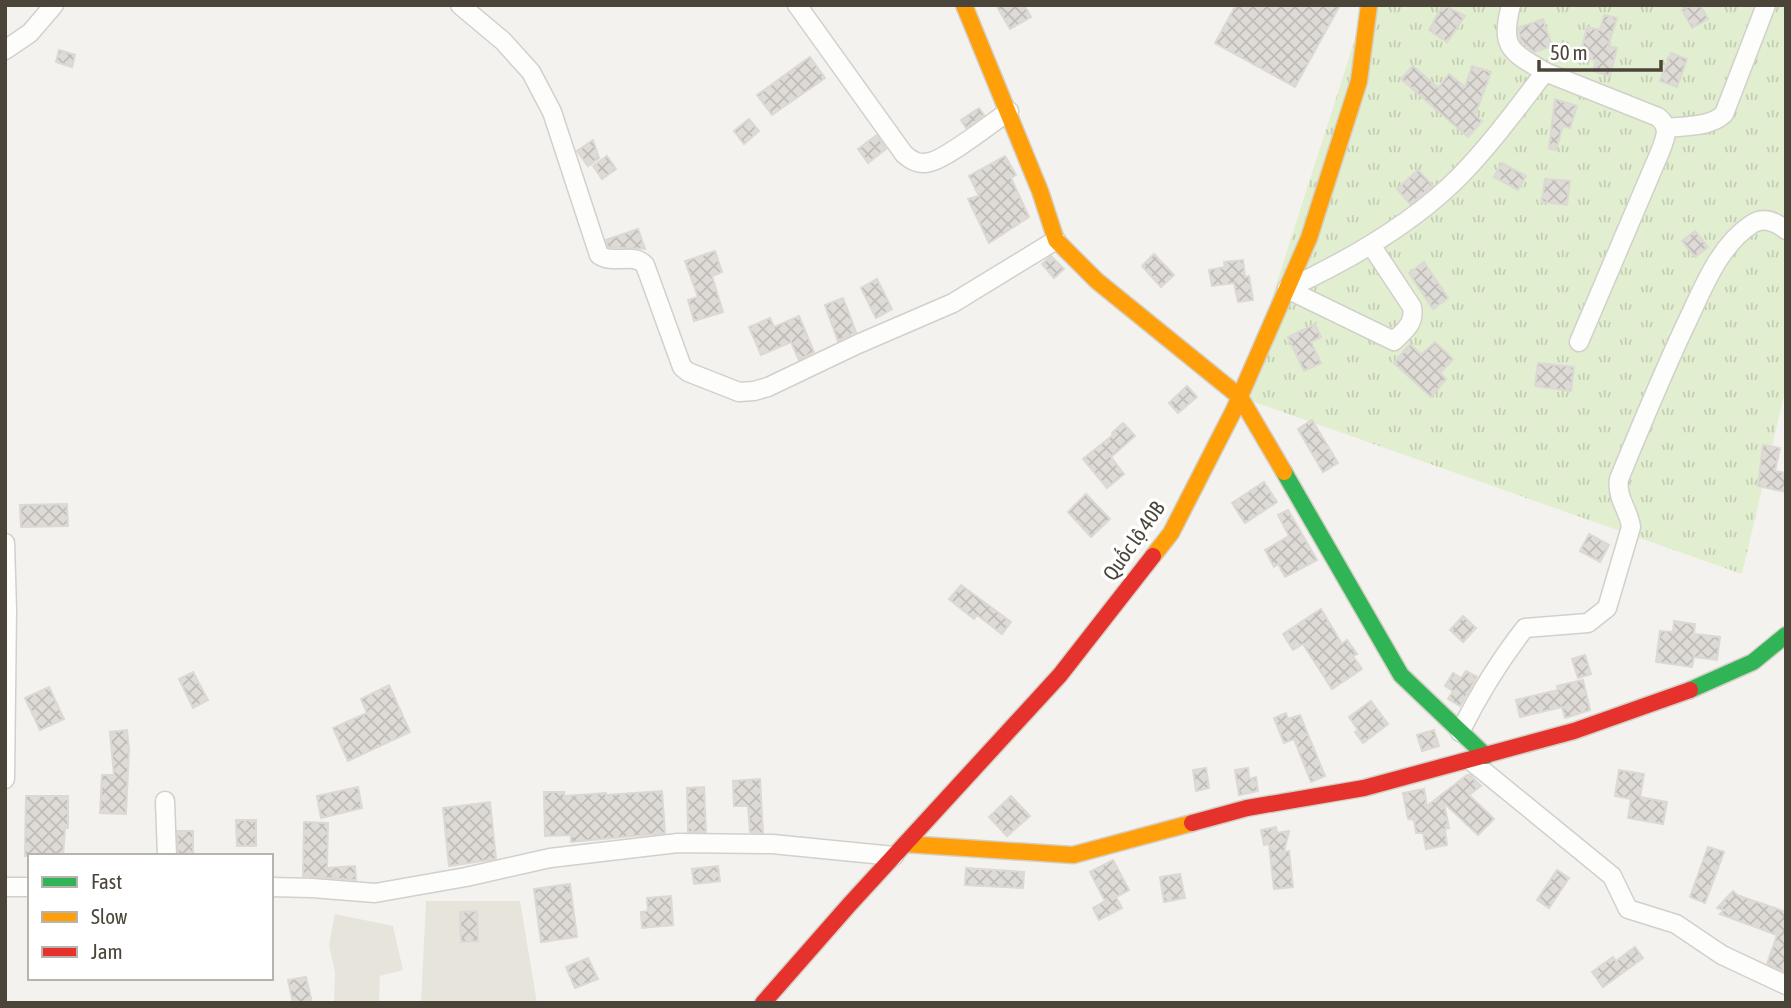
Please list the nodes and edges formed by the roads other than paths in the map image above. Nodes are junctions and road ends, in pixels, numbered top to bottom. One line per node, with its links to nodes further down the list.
1 (54, 5): 8 (street)
2 (460, 5): 13 (street)
3 (797, 5): 10 (street)
4 (964, 5): 10 (main road)
5 (1369, 5): 15 (main road, Quốc lộ 40B)
6 (1511, 5): 9 (street)
7 (1766, 5): 11 (street)
8 (5, 50)
9 (1545, 72): 11 (street); 14 (street)
10 (1009, 111): 13 (main road)
11 (1667, 128): 16 (street)
12 (1786, 230): 20 (street)
13 (1056, 240): 17 (main road)
14 (1371, 246): 15 (street); 15 (street)
15 (1287, 289): 17 (main road, Quốc lộ 40B)
16 (1579, 342)
17 (1240, 397): 20 (main road); 24 (main road, Quốc lộ 40B)
18 (5, 543): 22 (street)
19 (1786, 635): 21 (main road)
20 (1460, 732): 21 (main road)
21 (1478, 758): 24 (main road); 29 (street)
22 (5, 779)
23 (165, 801): 25 (street)
24 (899, 850): 28 (street); 30 (main road, Quốc lộ 40B)
25 (167, 854)
26 (5, 887): 27 (street)
27 (28, 887)
28 (273, 887)
29 (1786, 985)
30 (762, 1003)

